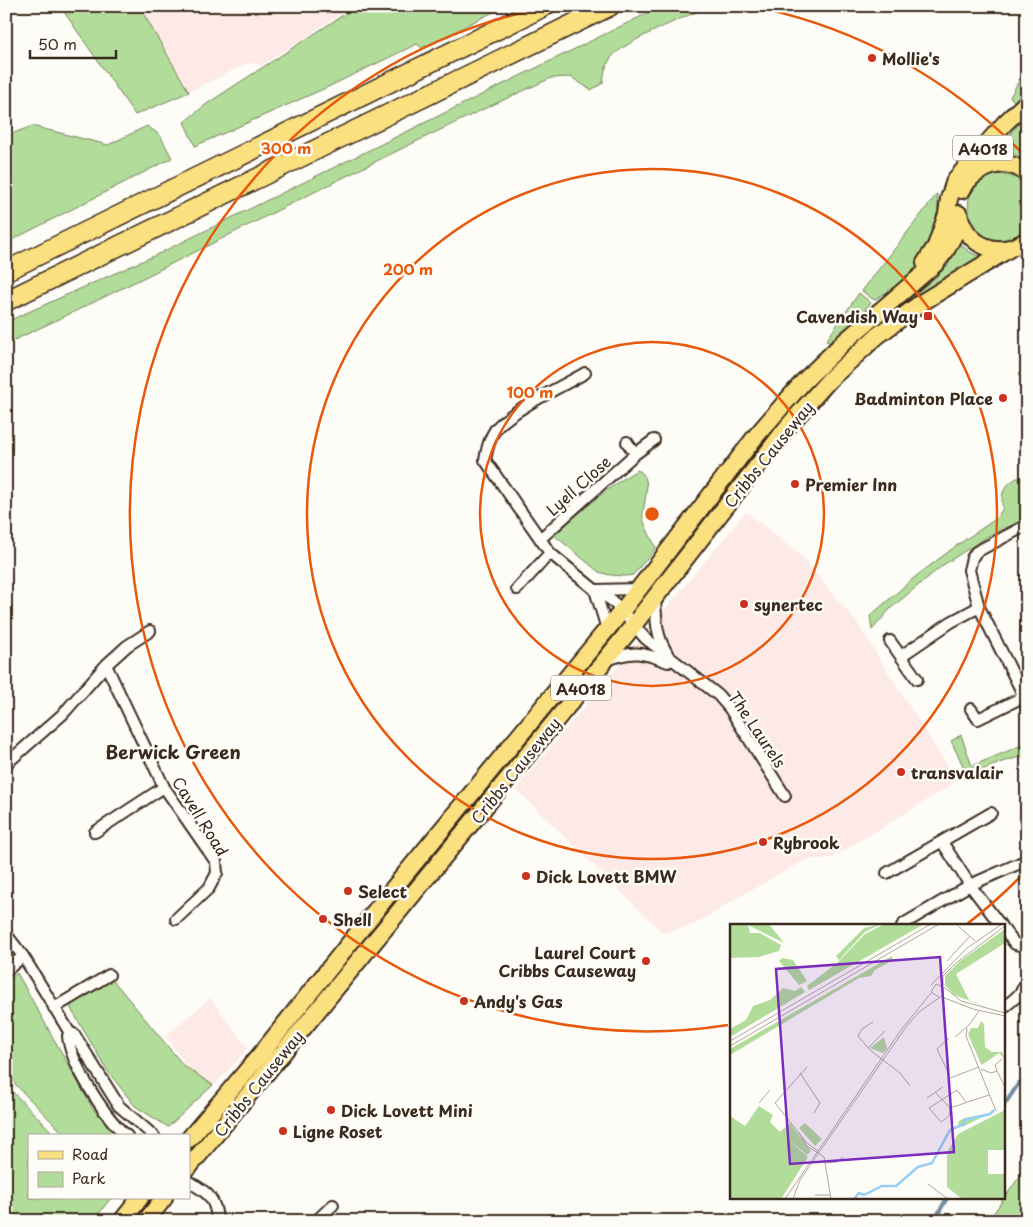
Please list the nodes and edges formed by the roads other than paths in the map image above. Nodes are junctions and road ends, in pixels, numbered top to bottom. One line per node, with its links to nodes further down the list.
1 (545, 6): 9 (highway)
2 (610, 6): 11 (highway)
3 (1027, 102): 5 (main road, A4018)
4 (1027, 174): 6 (main road, A4018)
5 (949, 199): 6 (main road); 10 (main road, A4018)
6 (960, 218): 8 (main road); 10 (main road, Cribbs Causeway / A4018)
7 (1027, 240): 8 (main road, A4018)
8 (1009, 249): 22 (main road, Cribbs Causeway / A4018)
9 (6, 271)
10 (915, 280): 20 (main road, Cribbs Causeway / A4018)
11 (6, 301)
12 (585, 373): 17 (street, The Laurels)
13 (654, 440): 15 (street, Lyell Close)
14 (626, 442): 15 (street, Lyell Close)
15 (635, 454): 17 (street, Lyell Close)
16 (1027, 525): 23 (street)
17 (540, 539): 18 (street, The Laurels)
18 (550, 553): 19 (street); 21 (street, The Laurels)
19 (517, 589)
20 (638, 589): 21 (street); 24 (main road, Cribbs Causeway / A4018)
21 (595, 590): 24 (street, The Laurels); 26 (street)
22 (655, 597): 25 (main road, Cribbs Causeway / A4018); 32 (street, The Laurels)
23 (979, 607): 29 (street); 34 (street)
24 (622, 611): 25 (street, The Laurels); 26 (main road, Cribbs Causeway / A4018)
25 (634, 624): 30 (main road, Cribbs Causeway / A4018); 32 (street, The Laurels)
26 (607, 629): 60 (main road, Cribbs Causeway / A4018)
27 (150, 631): 31 (street)
28 (890, 641): 29 (street)
29 (901, 656): 33 (street)
30 (604, 661): 32 (street, The Laurels); 61 (main road, Cribbs Causeway / A4018)
31 (106, 665): 36 (street); 37 (street, Cavell Road)
32 (678, 666): 38 (street, The Laurels)
33 (916, 679)
34 (1025, 702): 35 (street)
35 (971, 708)
36 (6, 764)
37 (164, 787): 40 (street); 45 (street, Cavell Road)
38 (785, 796)
39 (991, 813): 41 (street)
40 (95, 832)
41 (942, 842): 43 (street); 44 (street)
42 (1027, 860): 44 (street)
43 (887, 873)
44 (970, 885): 46 (street); 47 (street)
45 (176, 919)
46 (904, 924)
47 (999, 924)
48 (1006, 933): 50 (street)
49 (6, 934): 51 (street)
50 (1027, 947)
51 (23, 956): 52 (street); 56 (street)
52 (6, 972)
53 (109, 975): 56 (street)
54 (1027, 977): 55 (street)
55 (1006, 1006)
56 (54, 1008): 57 (street)
57 (70, 1033): 58 (street); 59 (street)
58 (125, 1134)
59 (152, 1134)
60 (190, 1138)
61 (190, 1166)
62 (190, 1183): 69 (street)
63 (137, 1200): 67 (main road)
64 (162, 1200): 68 (main road)
65 (333, 1204): 66 (street)
66 (323, 1218)
67 (122, 1221)
68 (146, 1221)
69 (217, 1221)

